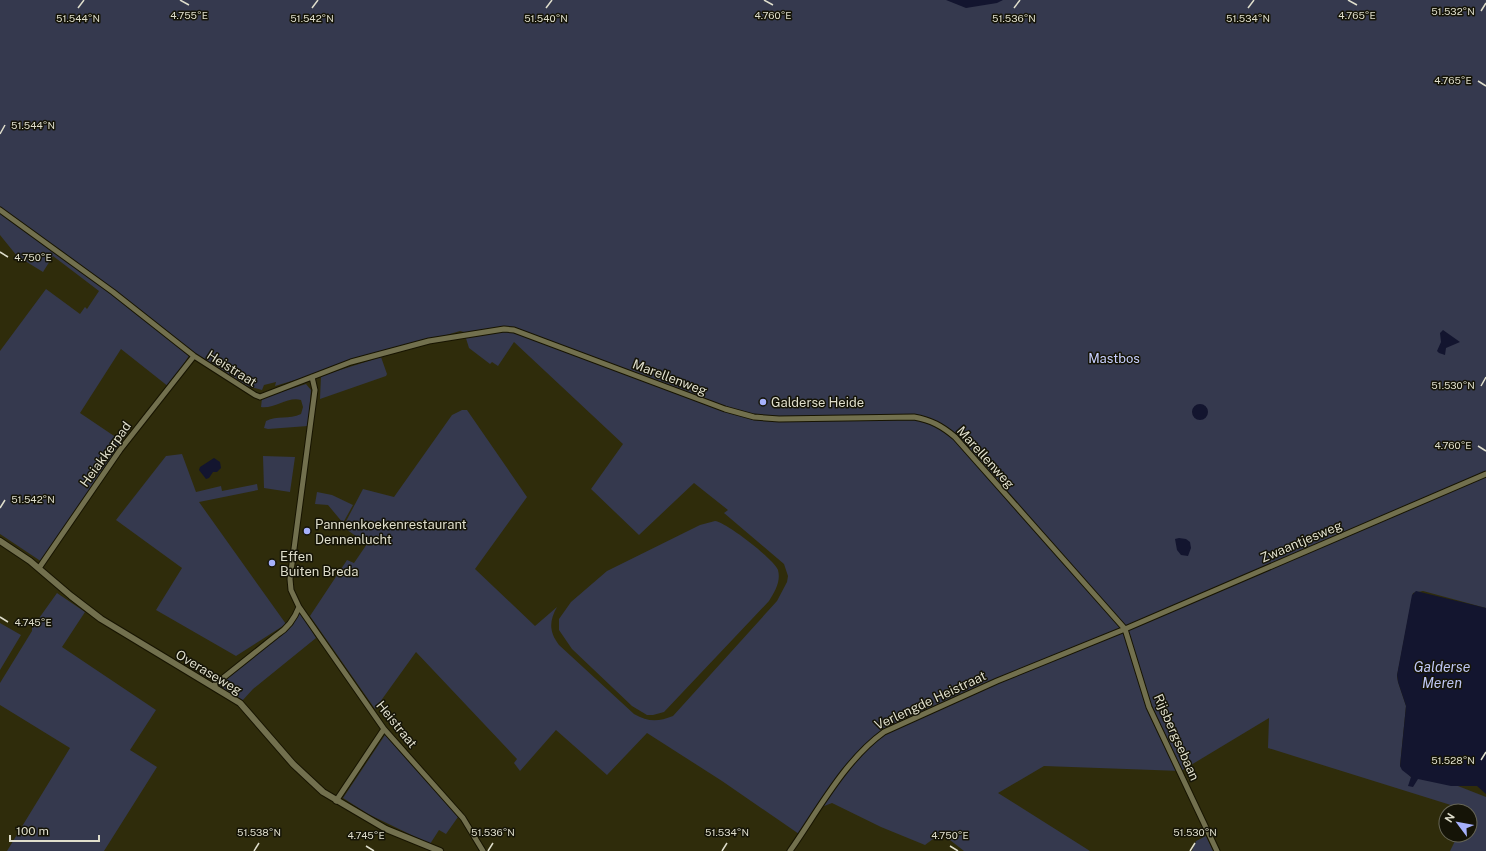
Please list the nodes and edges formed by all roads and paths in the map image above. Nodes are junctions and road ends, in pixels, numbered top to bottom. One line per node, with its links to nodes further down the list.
1 (0, 210): 2 (street, Heistraat)
2 (194, 356): 3 (street, Heistraat); 6 (street, Heiakkerpad)
3 (312, 377): 7 (street, Heistraat); 8 (street, Marellenweg)
4 (1486, 474): 8 (street, Zwaantjesweg)
5 (0, 541): 6 (street, Overaseweg)
6 (39, 568): 9 (street, Overaseweg)
7 (299, 607): 9 (street); 10 (street, Heistraat)
8 (1125, 629): 14 (street, Verlengde Heistraat); 15 (street, Rijsbergsebaan)
9 (213, 686): 11 (street, Overaseweg)
10 (384, 729): 11 (street); 13 (street, Heistraat)
11 (336, 801): 12 (street, Overaseweg)
12 (440, 851)
13 (483, 851)
14 (790, 851)
15 (1217, 851)

